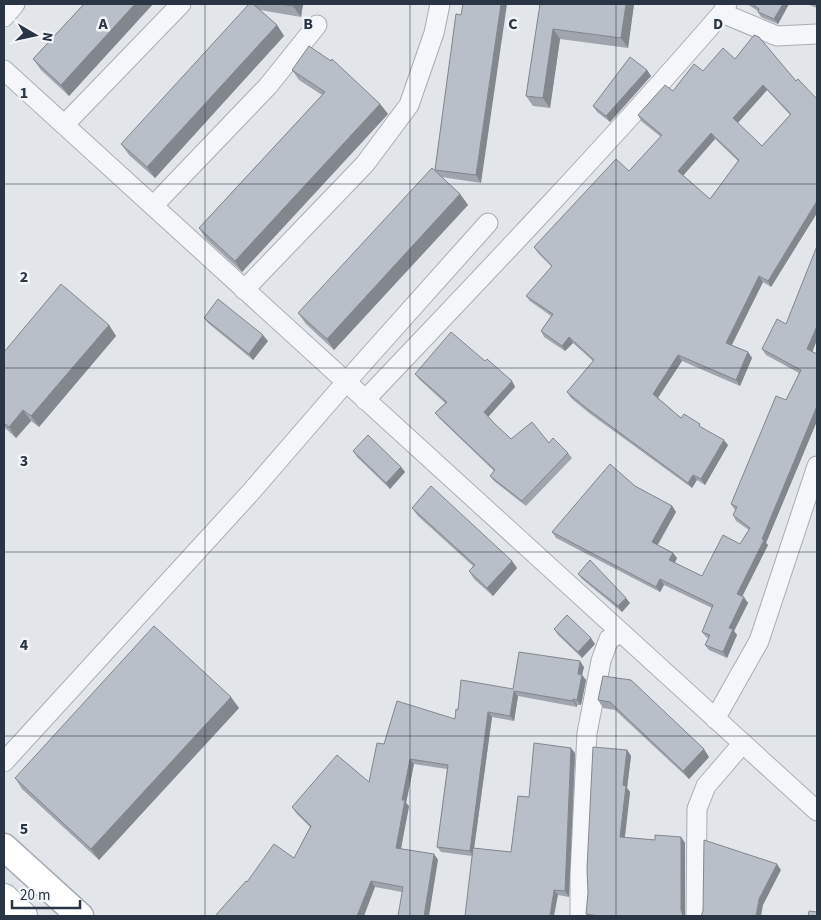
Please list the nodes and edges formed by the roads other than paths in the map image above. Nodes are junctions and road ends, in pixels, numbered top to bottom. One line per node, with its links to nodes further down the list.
1 (15, 4): 5 (street)
2 (180, 4): 9 (street)
3 (440, 4): 12 (street)
4 (724, 8): 7 (street); 14 (street)
5 (4, 17)
6 (317, 25): 10 (street)
7 (817, 34)
8 (4, 70): 9 (street)
9 (64, 125): 10 (street)
10 (153, 206): 12 (street)
11 (488, 223): 13 (street)
12 (244, 290): 13 (street)
13 (346, 382): 14 (street); 19 (street)
14 (365, 400): 16 (street)
15 (817, 466): 17 (street)
16 (621, 633): 17 (street); 25 (street)
17 (715, 719): 18 (street)
18 (743, 743): 20 (street); 26 (street)
19 (4, 762)
20 (817, 811)
21 (4, 847): 24 (main road)
22 (4, 898): 23 (main road)
23 (23, 916)
24 (80, 916)
25 (580, 916)
26 (696, 916)

